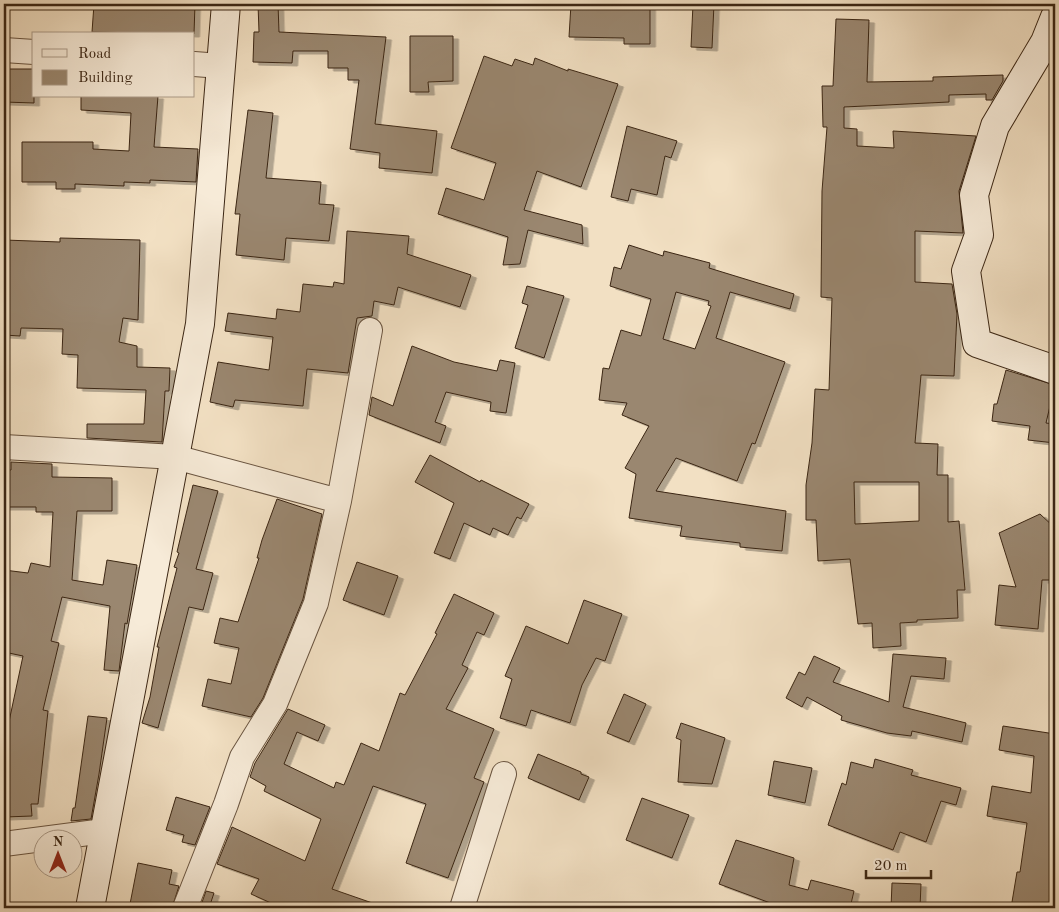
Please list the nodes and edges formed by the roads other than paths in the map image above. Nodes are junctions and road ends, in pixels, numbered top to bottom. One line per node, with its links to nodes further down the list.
1 (226, 4): 6 (main road)
2 (1055, 17): 8 (main road)
3 (4, 50): 4 (street)
4 (32, 52)
5 (195, 64): 6 (street)
6 (221, 66): 10 (main road)
7 (370, 330): 11 (street)
8 (1055, 370)
9 (4, 447): 10 (street)
10 (175, 457): 11 (street); 13 (main road)
11 (339, 501): 16 (street)
12 (504, 774): 17 (street)
13 (104, 831): 14 (street); 15 (main road)
14 (4, 844)
15 (90, 908)
16 (185, 908)
17 (462, 908)

